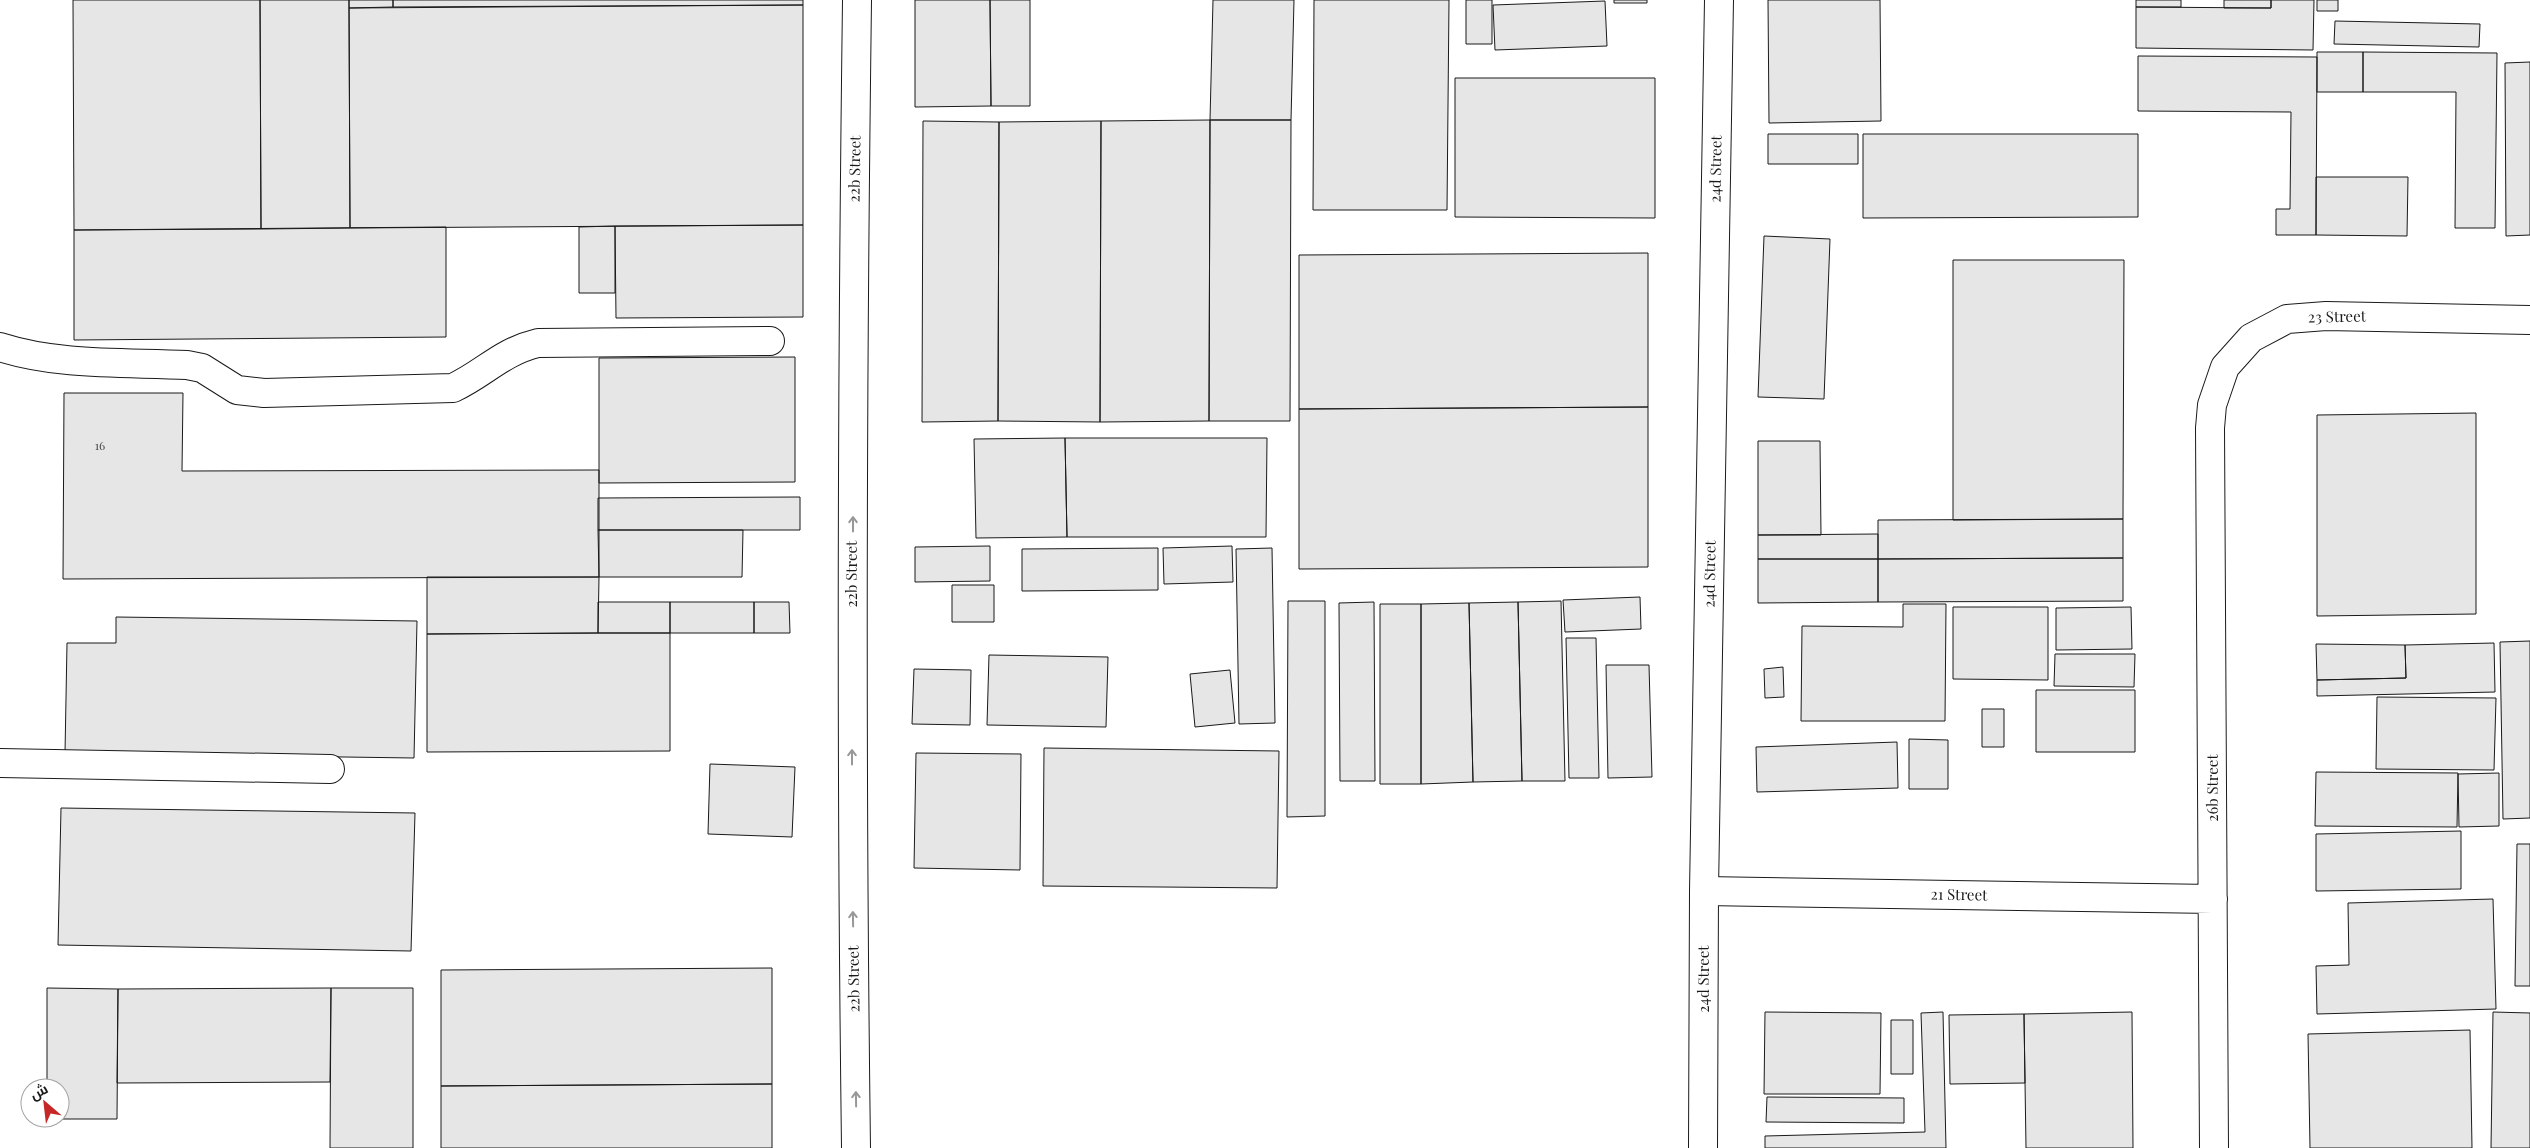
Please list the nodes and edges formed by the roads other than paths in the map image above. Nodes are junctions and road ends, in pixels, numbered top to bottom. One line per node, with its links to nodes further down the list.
1 (857, 0): 11 (street, 22b Street, one-way to 1)
2 (1719, 0): 9 (street, 24d Street)
3 (2530, 320): 6 (street, 23 Street)
4 (770, 341): 5 (street)
5 (0, 347)
6 (2210, 428): 10 (street, 26b Street)
7 (0, 764): 8 (street)
8 (330, 769)
9 (1704, 891): 10 (street, 21 Street); 12 (street, 24d Street)
10 (2213, 899): 13 (street, 26b Street)
11 (856, 1148)
12 (1703, 1148)
13 (2214, 1148)

